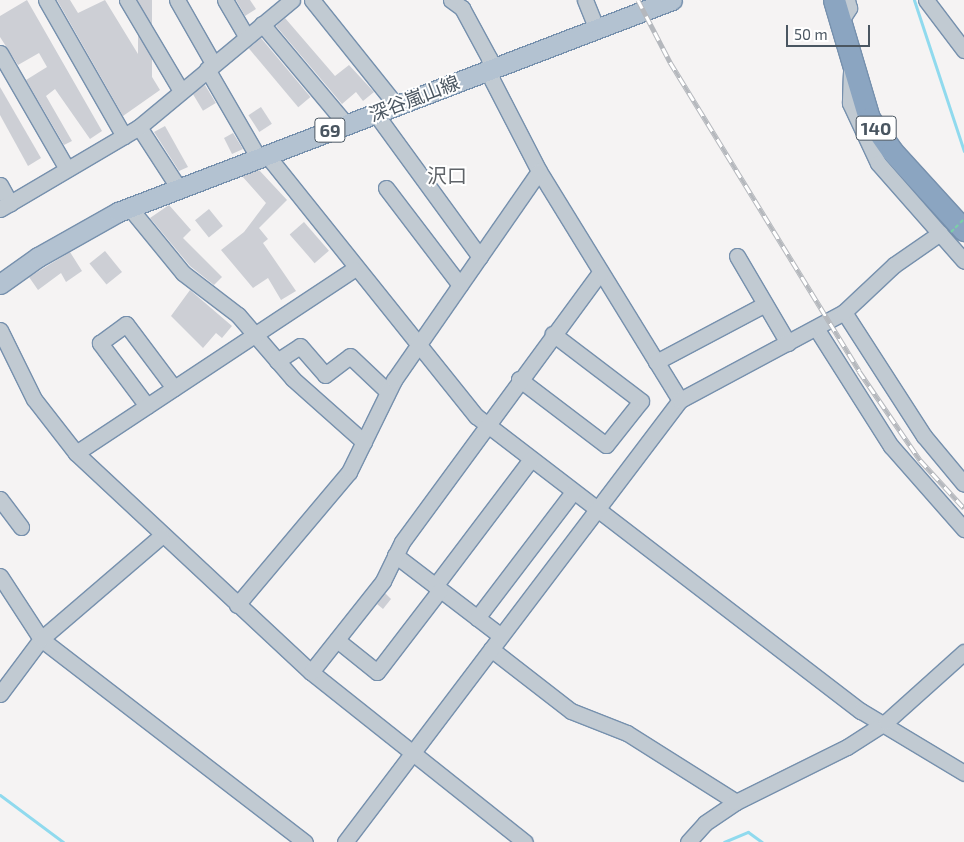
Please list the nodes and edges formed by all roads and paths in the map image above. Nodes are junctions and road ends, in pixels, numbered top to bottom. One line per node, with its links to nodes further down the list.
1 (46, 0): 26 (street)
2 (127, 0): 21 (street)
3 (177, 0): 19 (street)
4 (225, 0): 16 (street)
5 (312, 0): 22 (street)
6 (451, 0): 20 (street)
7 (585, 0): 15 (street)
8 (834, 0): 13 (highway, 140)
9 (847, 0): 13 (street)
10 (926, 0): 17 (street)
11 (663, 2): 15 (main road, 深谷嵐山線 / 69)
12 (283, 3): 14 (street)
13 (840, 22): 36 (highway, 140)
14 (262, 24): 16 (street); 24 (street)
15 (597, 29): 20 (main road, 深谷嵐山線 / 69)
16 (246, 36): 19 (street)
17 (964, 50)
18 (0, 53): 28 (street)
19 (210, 66): 21 (street); 27 (street)
20 (490, 69): 22 (main road, 深谷嵐山線 / 69); 29 (street)
21 (181, 91): 25 (street)
22 (396, 105): 23 (main road, 深谷嵐山線 / 69)
23 (375, 113): 24 (main road, 深谷嵐山線 / 69); 38 (street)
24 (346, 124): 27 (main road, 深谷嵐山線 / 69)
25 (139, 127): 26 (street); 31 (street)
26 (124, 136): 28 (street)
27 (262, 155): 31 (main road, 深谷嵐山線 / 69); 40 (street)
28 (67, 169): 33 (street)
29 (539, 172): 38 (street); 41 (street)
30 (0, 185): 33 (street)
31 (178, 187): 34 (main road, 深谷嵐山線 / 69)
32 (386, 188): 43 (street)
33 (5, 206)
34 (129, 207): 42 (main road, 深谷嵐山線 / 69); 49 (street)
35 (964, 219): 36 (path, bridge)
36 (952, 232): 39 (street); 45 (street)
37 (737, 256): 44 (street)
38 (480, 257): 43 (street)
39 (964, 261)
40 (354, 269): 49 (street); 51 (street)
41 (600, 272): 48 (street); 53 (street)
42 (0, 284)
43 (460, 285): 51 (street)
44 (765, 304): 50 (street); 53 (street)
45 (844, 312): 46 (street); 63 (street)
46 (816, 328): 50 (street); 68 (street)
47 (0, 330): 61 (street)
48 (553, 334): 54 (street); 54 (street)
49 (253, 336): 52 (street); 55 (street)
50 (788, 343): 57 (street)
51 (419, 344): 56 (street); 59 (street)
52 (277, 362): 56 (street); 60 (street)
53 (656, 362): 57 (street)
54 (519, 379): 59 (street)
55 (174, 388): 58 (street); 58 (street)
56 (388, 392): 60 (street)
57 (680, 400): 66 (street)
58 (147, 406): 61 (street)
59 (486, 424): 62 (street); 70 (street)
60 (364, 442): 73 (street)
61 (76, 453): 69 (street)
62 (530, 459): 64 (street); 72 (street)
63 (962, 477)
64 (573, 492): 66 (street); 74 (street)
65 (0, 500): 67 (street)
66 (598, 512): 75 (street); 82 (street)
67 (21, 527)
68 (964, 530)
69 (161, 536): 73 (street); 76 (street)
70 (396, 555): 72 (street); 77 (street)
71 (0, 576): 76 (street)
72 (437, 588): 74 (street); 77 (street)
73 (237, 605): 80 (street)
74 (477, 618): 75 (street)
75 (501, 636): 78 (street)
76 (41, 639): 81 (street); 86 (street)
77 (337, 640): 80 (street)
78 (491, 649): 83 (street); 85 (street)
79 (964, 652): 82 (street)
80 (311, 672): 83 (street)
81 (0, 694)
82 (886, 722): 84 (street); 85 (street)
83 (411, 754): 87 (street); 88 (street)
84 (964, 773)
85 (736, 802): 89 (street)
86 (305, 842)
87 (345, 842)
88 (525, 842)
89 (688, 842)

